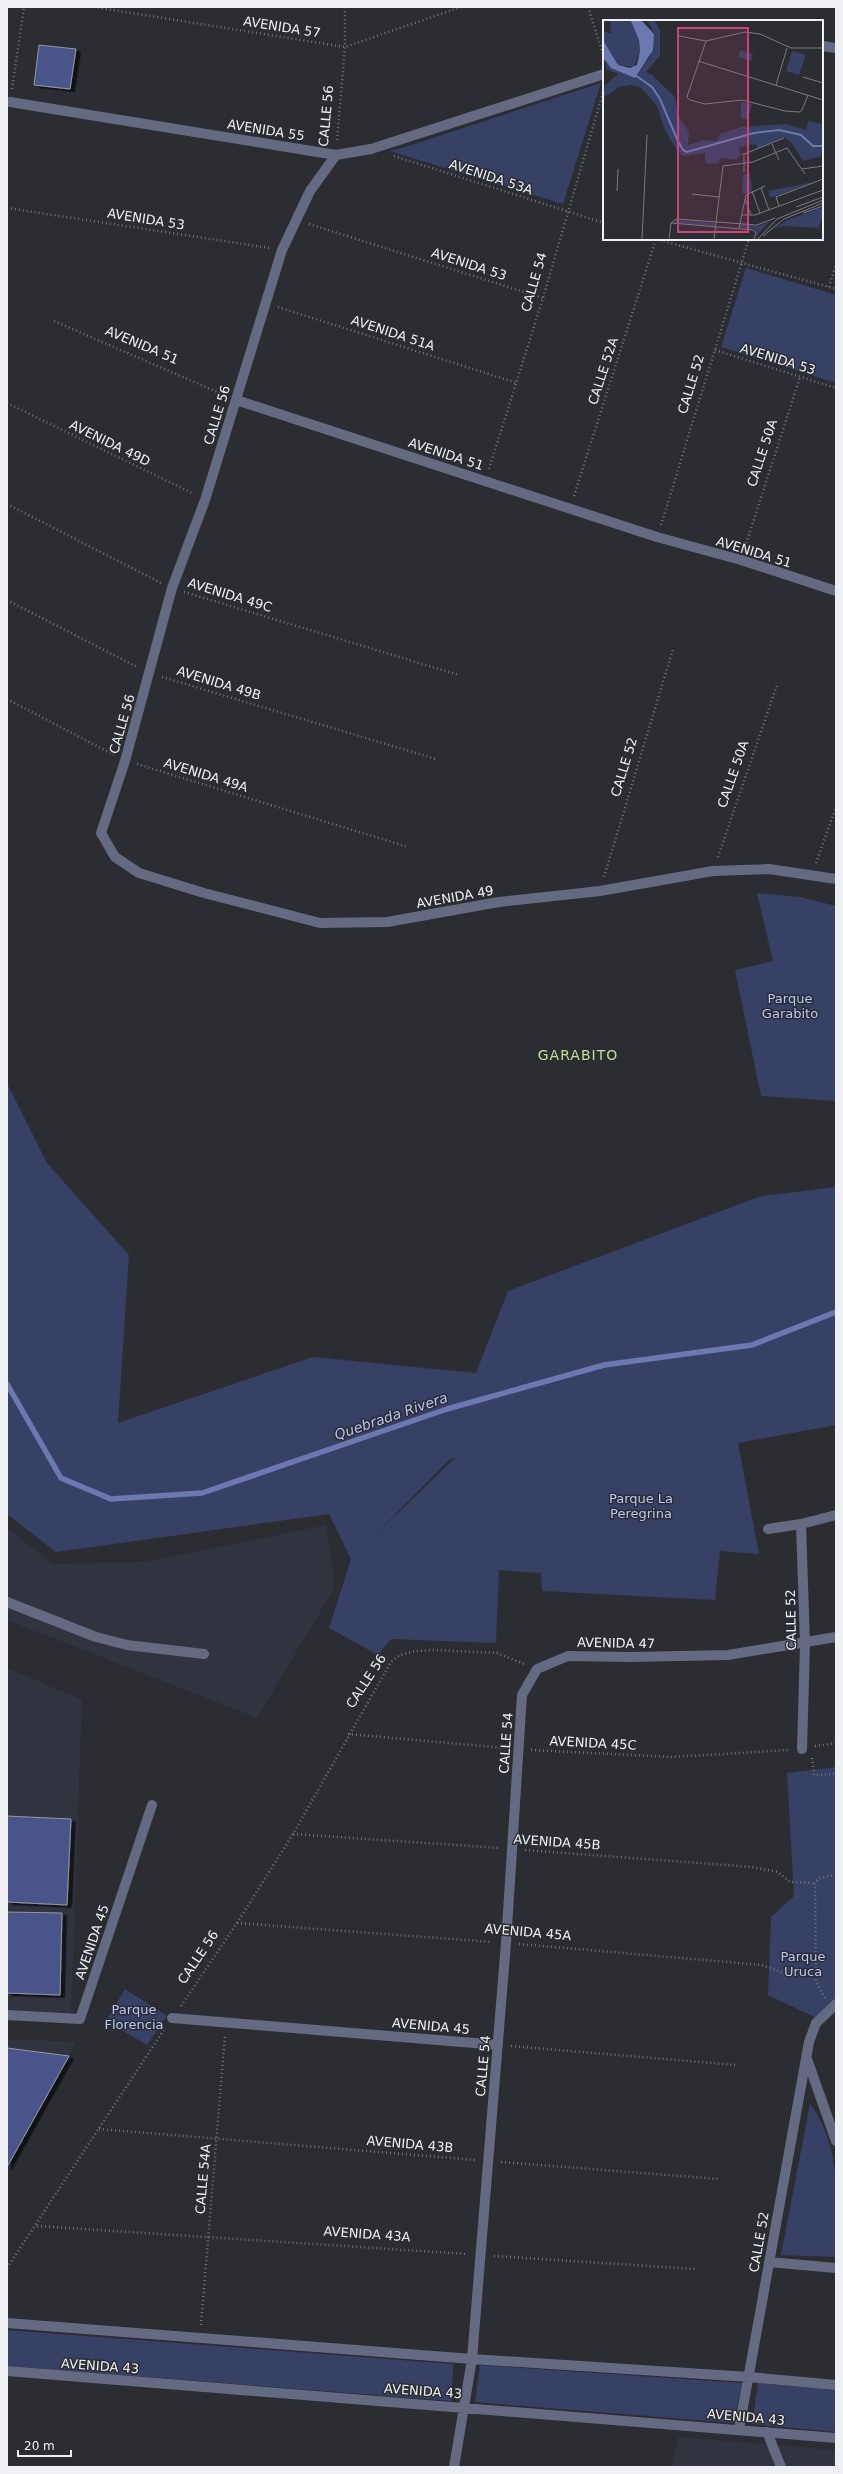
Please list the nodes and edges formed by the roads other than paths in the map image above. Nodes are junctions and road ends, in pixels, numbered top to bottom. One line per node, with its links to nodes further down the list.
1 (823, 46): 2 (street)
2 (836, 48)
3 (603, 74): 5 (street, AVENIDA 55)
4 (10, 102): 5 (street, AVENIDA 55)
5 (336, 155): 6 (street, CALLE 56)
6 (236, 400): 7 (street, AVENIDA 51); 8 (street, CALLE 56)
7 (836, 591)
8 (101, 833): 9 (street, AVENIDA 49)
9 (836, 879)
10 (836, 1515): 11 (street)
11 (801, 1524): 12 (street); 15 (street, CALLE 52)
12 (768, 1529)
13 (7, 1602): 16 (street)
14 (836, 1637): 15 (street, AVENIDA 47)
15 (805, 1644): 17 (street, AVENIDA 47); 18 (street, CALLE 52)
16 (204, 1654)
17 (537, 1669): 23 (street, CALLE 54)
18 (807, 1748)
19 (152, 1805): 21 (street, AVENIDA 45)
20 (834, 2006): 24 (street)
21 (7, 2015)
22 (172, 2018): 23 (street, AVENIDA 45)
23 (498, 2045): 29 (street, CALLE 54)
24 (807, 2059): 25 (street); 26 (street, CALLE 52)
25 (836, 2141)
26 (768, 2262): 27 (street); 31 (street, CALLE 52)
27 (836, 2268)
28 (7, 2323): 29 (street)
29 (472, 2359): 31 (street); 33 (street, CALLE 54)
30 (7, 2371): 33 (street, AVENIDA 43)
31 (749, 2377): 32 (street); 34 (street, CALLE 52)
32 (836, 2385)
33 (465, 2407): 34 (street, AVENIDA 43); 37 (street, CALLE 54)
34 (739, 2429): 35 (street, AVENIDA 43)
35 (767, 2432): 36 (street, AVENIDA 43); 38 (street)
36 (836, 2438)
37 (454, 2467)
38 (781, 2467)

